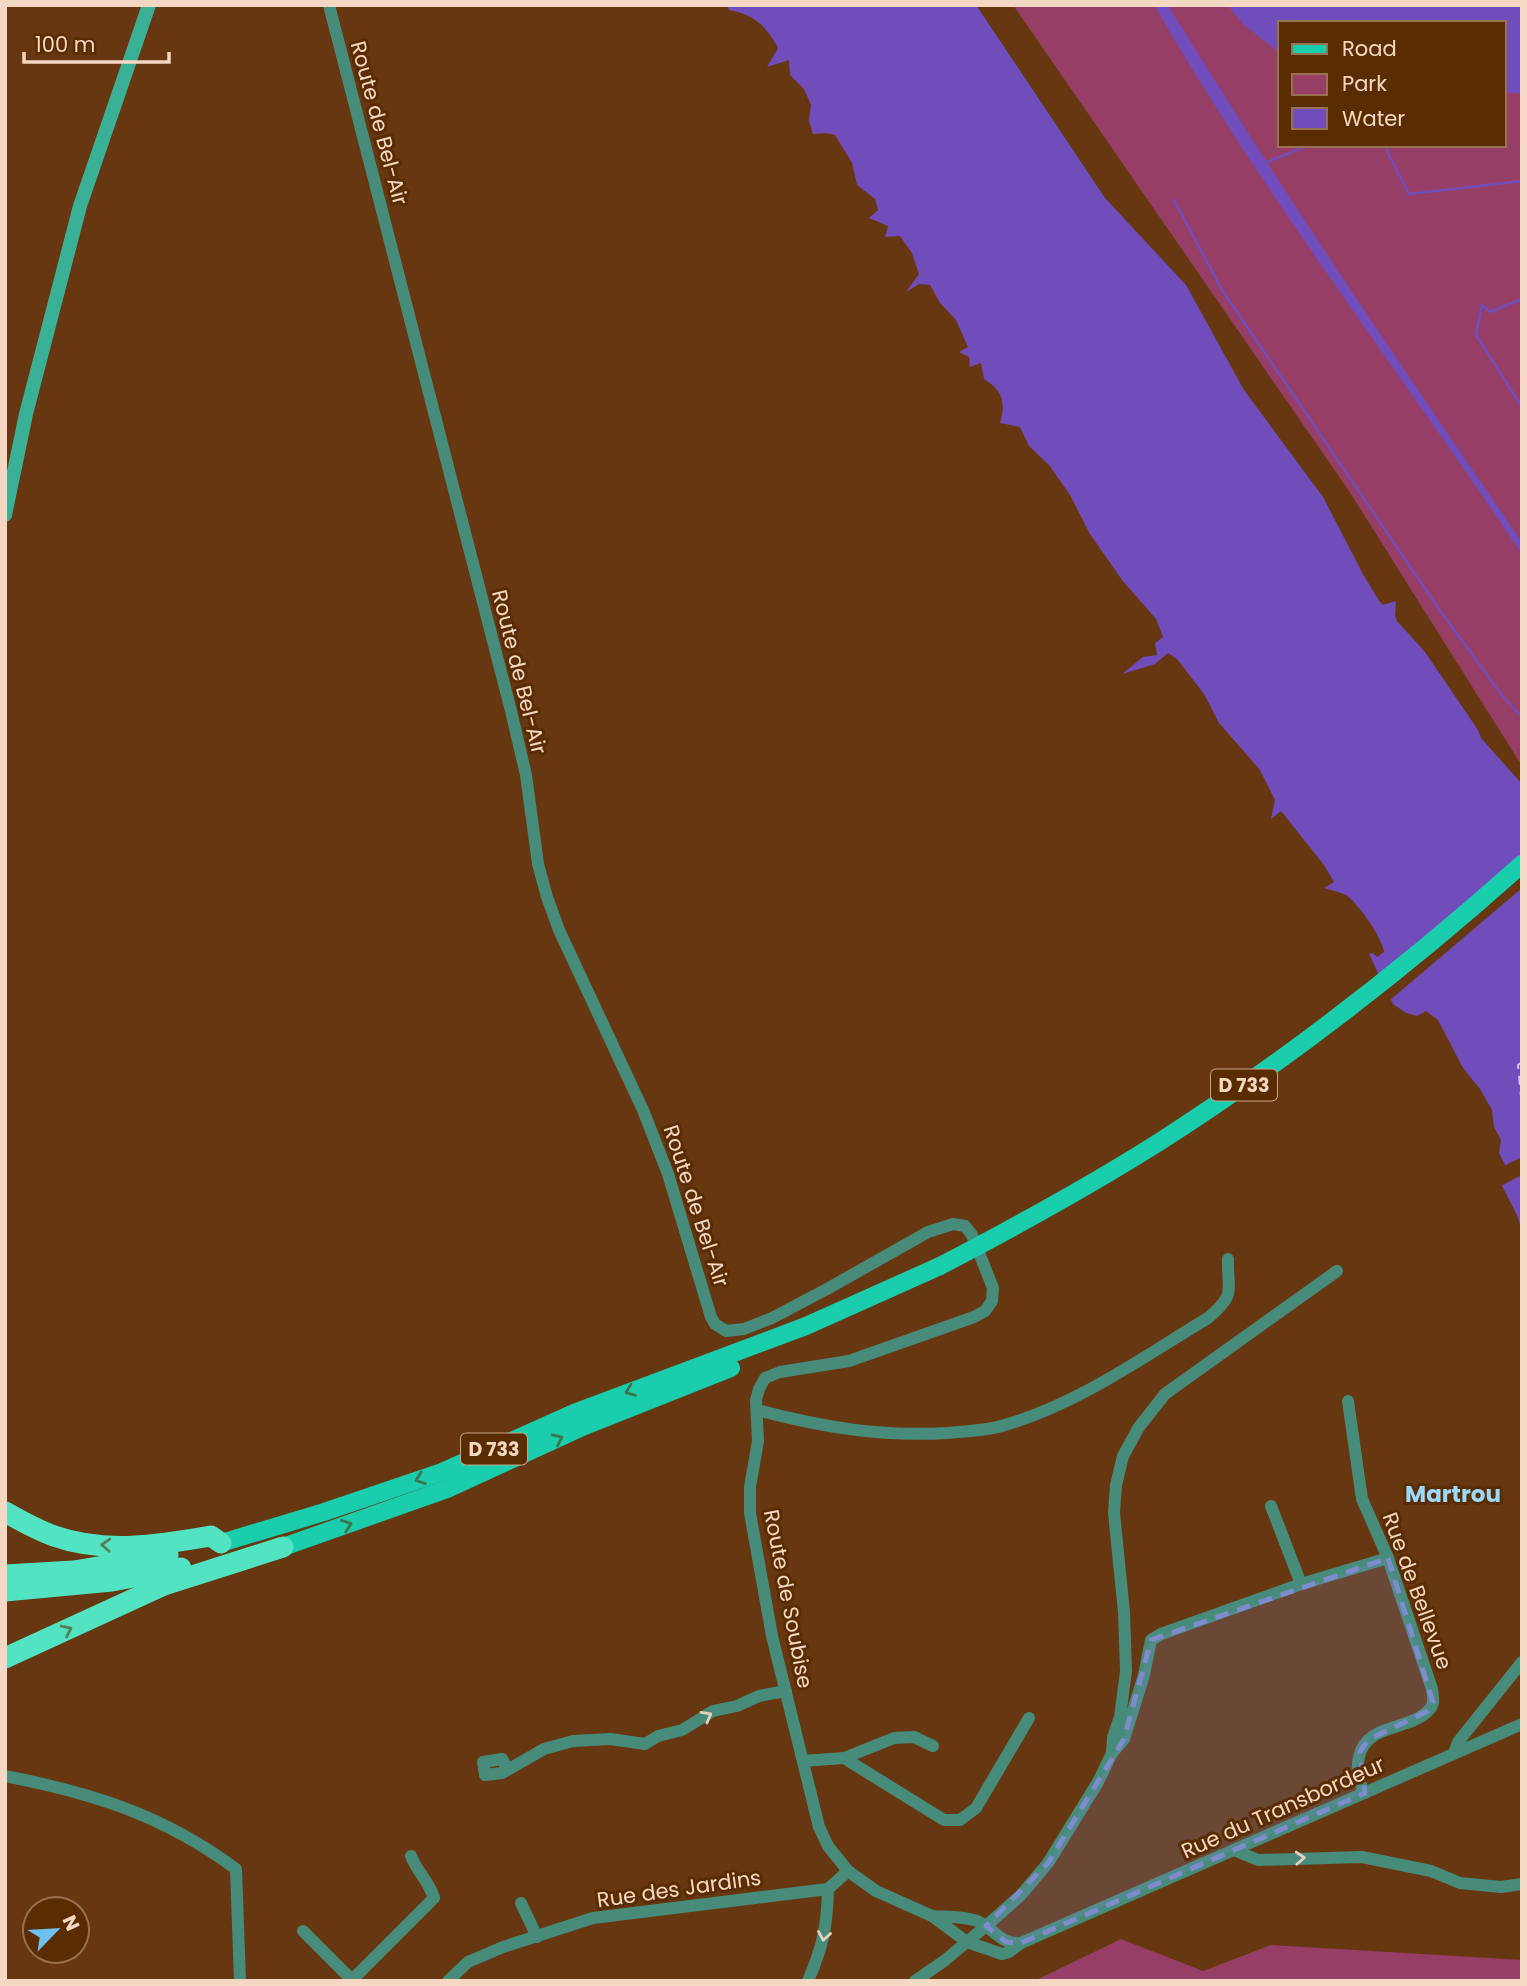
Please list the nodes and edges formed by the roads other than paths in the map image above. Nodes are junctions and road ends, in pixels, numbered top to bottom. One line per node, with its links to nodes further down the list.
1 (151, 5): 3 (main road)
2 (328, 5): 9 (street, Route de Bel-Air)
3 (5, 515)
4 (1522, 864): 7 (main road, D 733, bridge)
5 (1522, 879): 7 (main road, D 733)
6 (1228, 1259): 11 (street)
7 (942, 1271): 14 (main road, D 733, one-way to 14); 15 (main road, D 733, one-way to 7)
8 (1337, 1271): 26 (street)
9 (721, 1329): 11 (street, Route de Soubise)
10 (1348, 1401): 16 (street, Rue de Bellevue)
11 (757, 1410): 22 (street, Route de Soubise)
12 (1272, 1506): 18 (street)
13 (5, 1512): 14 (highway, one-way to 13)
14 (221, 1543): 17 (highway, D 733)
15 (283, 1547): 19 (highway, D 733); 20 (highway, one-way to 15)
16 (1388, 1558): 18 (street); 32 (street, Rue de Bellevue)
17 (5, 1575)
18 (1301, 1584): 26 (street)
19 (5, 1591)
20 (5, 1658)
21 (1522, 1662): 27 (street)
22 (786, 1691): 29 (street, Route de Soubise); 30 (street, one-way to 22)
23 (1029, 1718): 28 (street)
24 (1522, 1724): 27 (street, Rue du Transbordeur)
25 (933, 1746): 28 (street)
26 (1112, 1753): 40 (street)
27 (1454, 1753): 32 (street, Rue du Transbordeur)
28 (844, 1758): 29 (street)
29 (803, 1761): 35 (street, Route de Soubise)
30 (507, 1768)
31 (5, 1776): 46 (street)
32 (1365, 1793): 33 (street, Rue du Transbordeur)
33 (1234, 1850): 36 (street, one-way to 36); 44 (street, Rue du Transbordeur)
34 (411, 1856): 45 (street)
35 (848, 1871): 37 (street); 39 (street, Rue du Transbordeur)
36 (1522, 1884)
37 (828, 1889): 42 (street, Rue des Jardins); 48 (street, one-way to 48)
38 (521, 1903): 42 (street)
39 (932, 1916): 40 (street, Rue du Transbordeur); 43 (street, Rue du Transbordeur)
40 (986, 1926): 43 (street); 44 (street, Rue du Transbordeur)
41 (303, 1931): 45 (street)
42 (537, 1937): 47 (street, Rue des Jardins)
43 (967, 1942): 44 (street, Rue du Transbordeur); 49 (street)
44 (1021, 1943)
45 (353, 1980)
46 (240, 1981)
47 (449, 1981)
48 (808, 1981)
49 (915, 1981)

